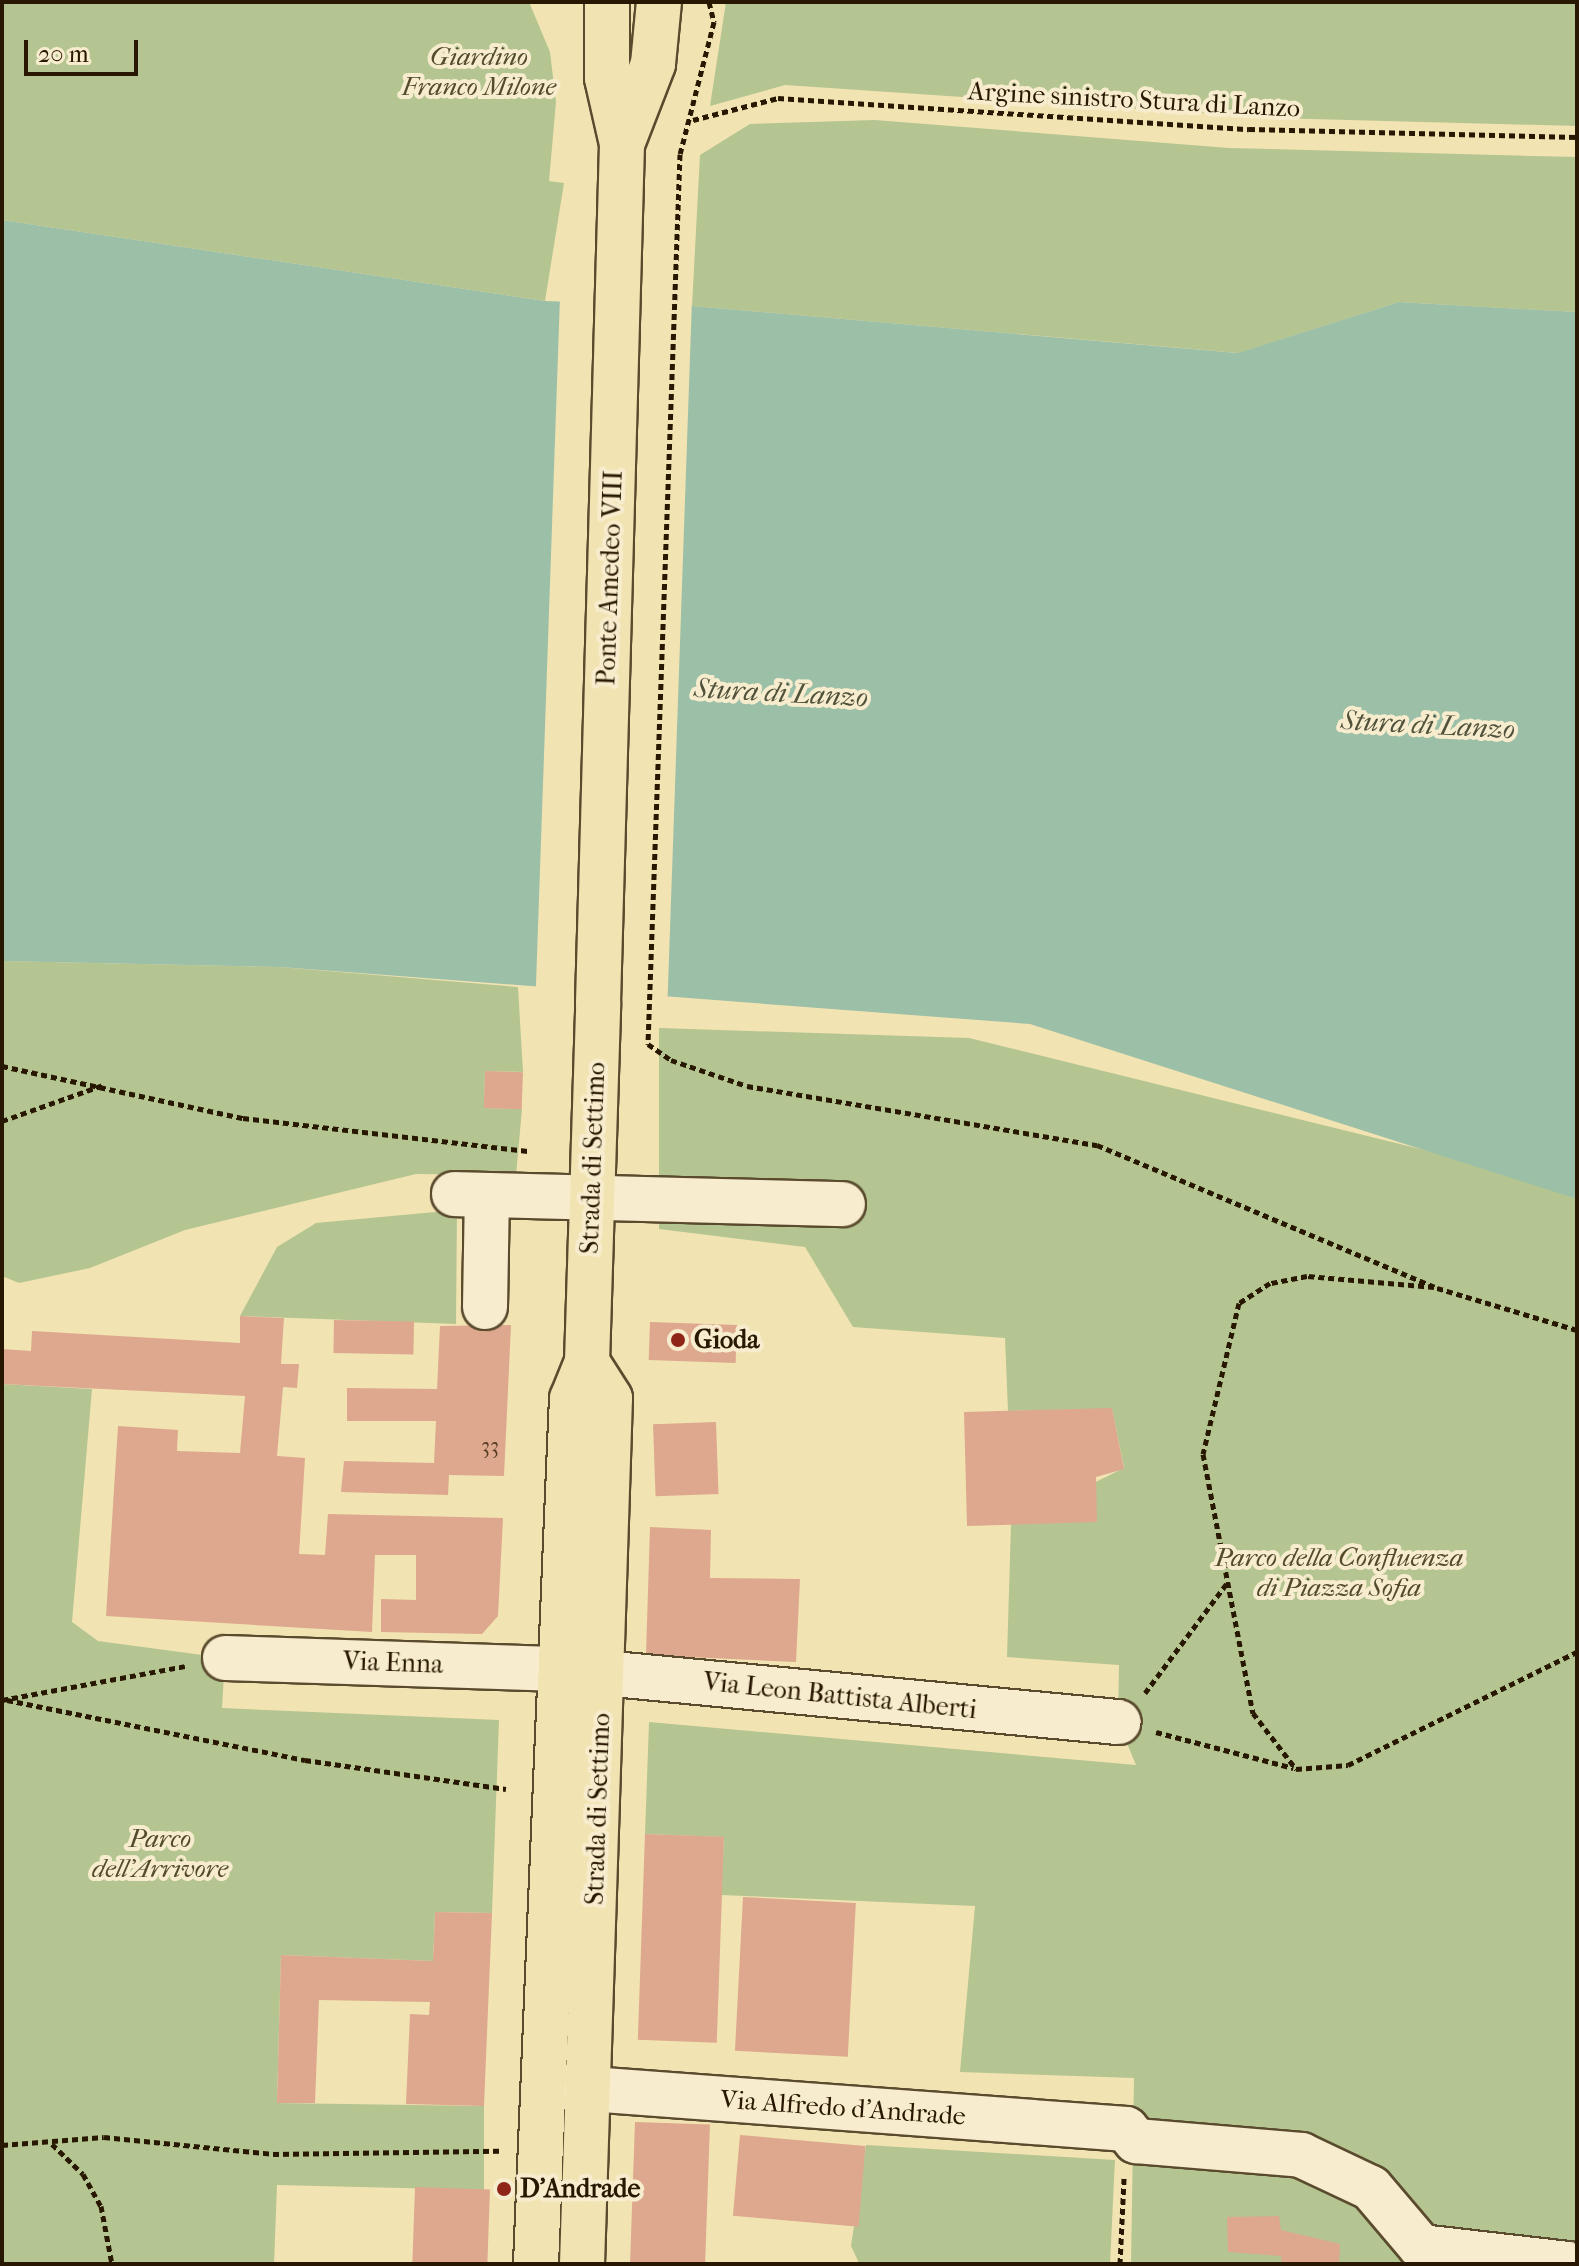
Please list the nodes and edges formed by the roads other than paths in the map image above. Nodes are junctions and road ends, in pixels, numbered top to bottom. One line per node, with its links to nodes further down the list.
1 (577, 2): 5 (main road)
2 (607, 2): 5 (main road)
3 (659, 2): 6 (main road)
4 (690, 2): 6 (main road)
5 (607, 61): 7 (main road)
6 (653, 64): 7 (main road)
7 (622, 148): 8 (main road, Ponte Amedeo VIII)
8 (598, 1003): 9 (main road, Strada di Settimo)
9 (590, 1197): 10 (street); 11 (street); 13 (main road, Strada di Settimo)
10 (843, 1204)
11 (485, 1307)
12 (225, 1658): 13 (street, Via Enna)
13 (582, 1671): 14 (street, Via Leon Battista Alberti); 15 (main road, Strada di Settimo); 16 (main road, Strada di Settimo)
14 (1118, 1722)
15 (544, 2085): 16 (street, Via Alfredo d'Andrade); 18 (main road, Strada di Settimo)
16 (588, 2089): 17 (street, Via Alfredo d'Andrade); 19 (main road, Strada di Settimo)
17 (1420, 2256): 20 (street)
18 (536, 2264)
19 (582, 2264)
20 (1568, 2264)

